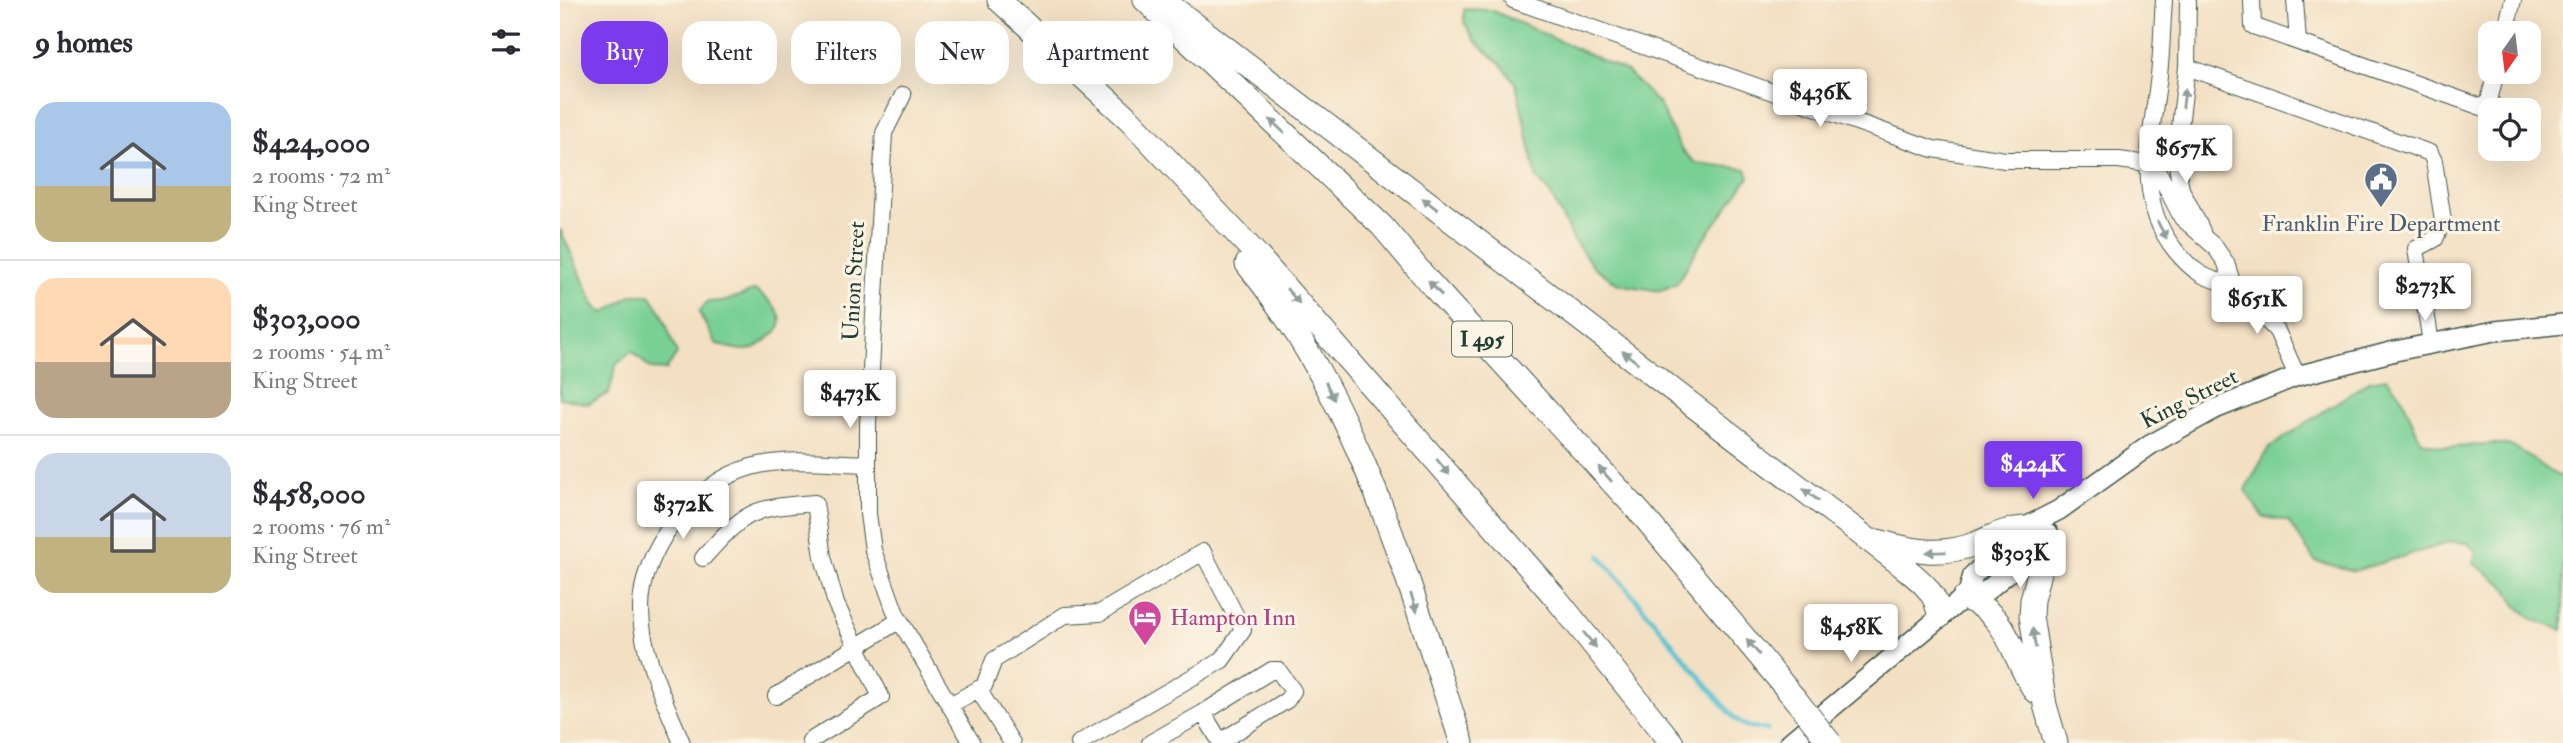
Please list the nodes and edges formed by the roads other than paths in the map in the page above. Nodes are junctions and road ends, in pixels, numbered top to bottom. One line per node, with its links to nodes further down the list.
1 (999, 0): 15 (highway)
2 (1145, 0): 47 (highway, I 495, one-way to 2, bridge)
3 (1163, 0): 25 (highway, one-way to 3)
4 (1513, 0): 16 (street)
5 (2164, 0): 16 (street)
6 (2188, 0): 12 (street)
7 (2252, 0): 11 (street)
8 (2295, 0): 11 (street)
9 (2513, 0): 10 (street)
10 (2508, 21)
11 (2298, 42): 13 (street)
12 (2188, 67): 17 (street, one-way to 12); 20 (street)
13 (2493, 84)
14 (903, 95): 22 (street, Union Street)
15 (1130, 120): 44 (highway, one-way to 44); 45 (highway, one-way to 45)
16 (2147, 164): 17 (street); 18 (street, one-way to 18)
17 (2203, 233): 18 (street)
18 (2233, 285): 21 (street)
19 (2563, 324): 20 (main road, King Street)
20 (2431, 343): 21 (main road, King Street)
21 (2297, 376): 23 (main road, King Street)
22 (868, 464): 30 (street, Union Street); 39 (street)
23 (2059, 510): 24 (main road, King Street); 26 (main road, King Street)
24 (2024, 528): 25 (highway, one-way to 25); 28 (main road, King Street)
25 (1865, 537): 29 (highway)
26 (2048, 537): 28 (main road, King Street); 35 (highway, one-way to 26)
27 (703, 558): 31 (street)
28 (1966, 596): 29 (main road, King Street); 35 (highway)
29 (1939, 617): 46 (main road, King Street)
30 (900, 620): 31 (street); 34 (street, Union Street)
31 (854, 648): 33 (street); 37 (street)
32 (978, 689): 34 (street); 41 (street); 42 (street)
33 (776, 696)
34 (950, 705): 40 (street, Union Street)
35 (2045, 705): 48 (highway)
36 (1203, 713): 38 (street); 38 (street); 43 (street)
37 (810, 741)
38 (1220, 742)
39 (682, 743)
40 (972, 743)
41 (1012, 743)
42 (1079, 743)
43 (1150, 743)
44 (1462, 743)
45 (1672, 743)
46 (1789, 743)
47 (1830, 743)
48 (2056, 743)

